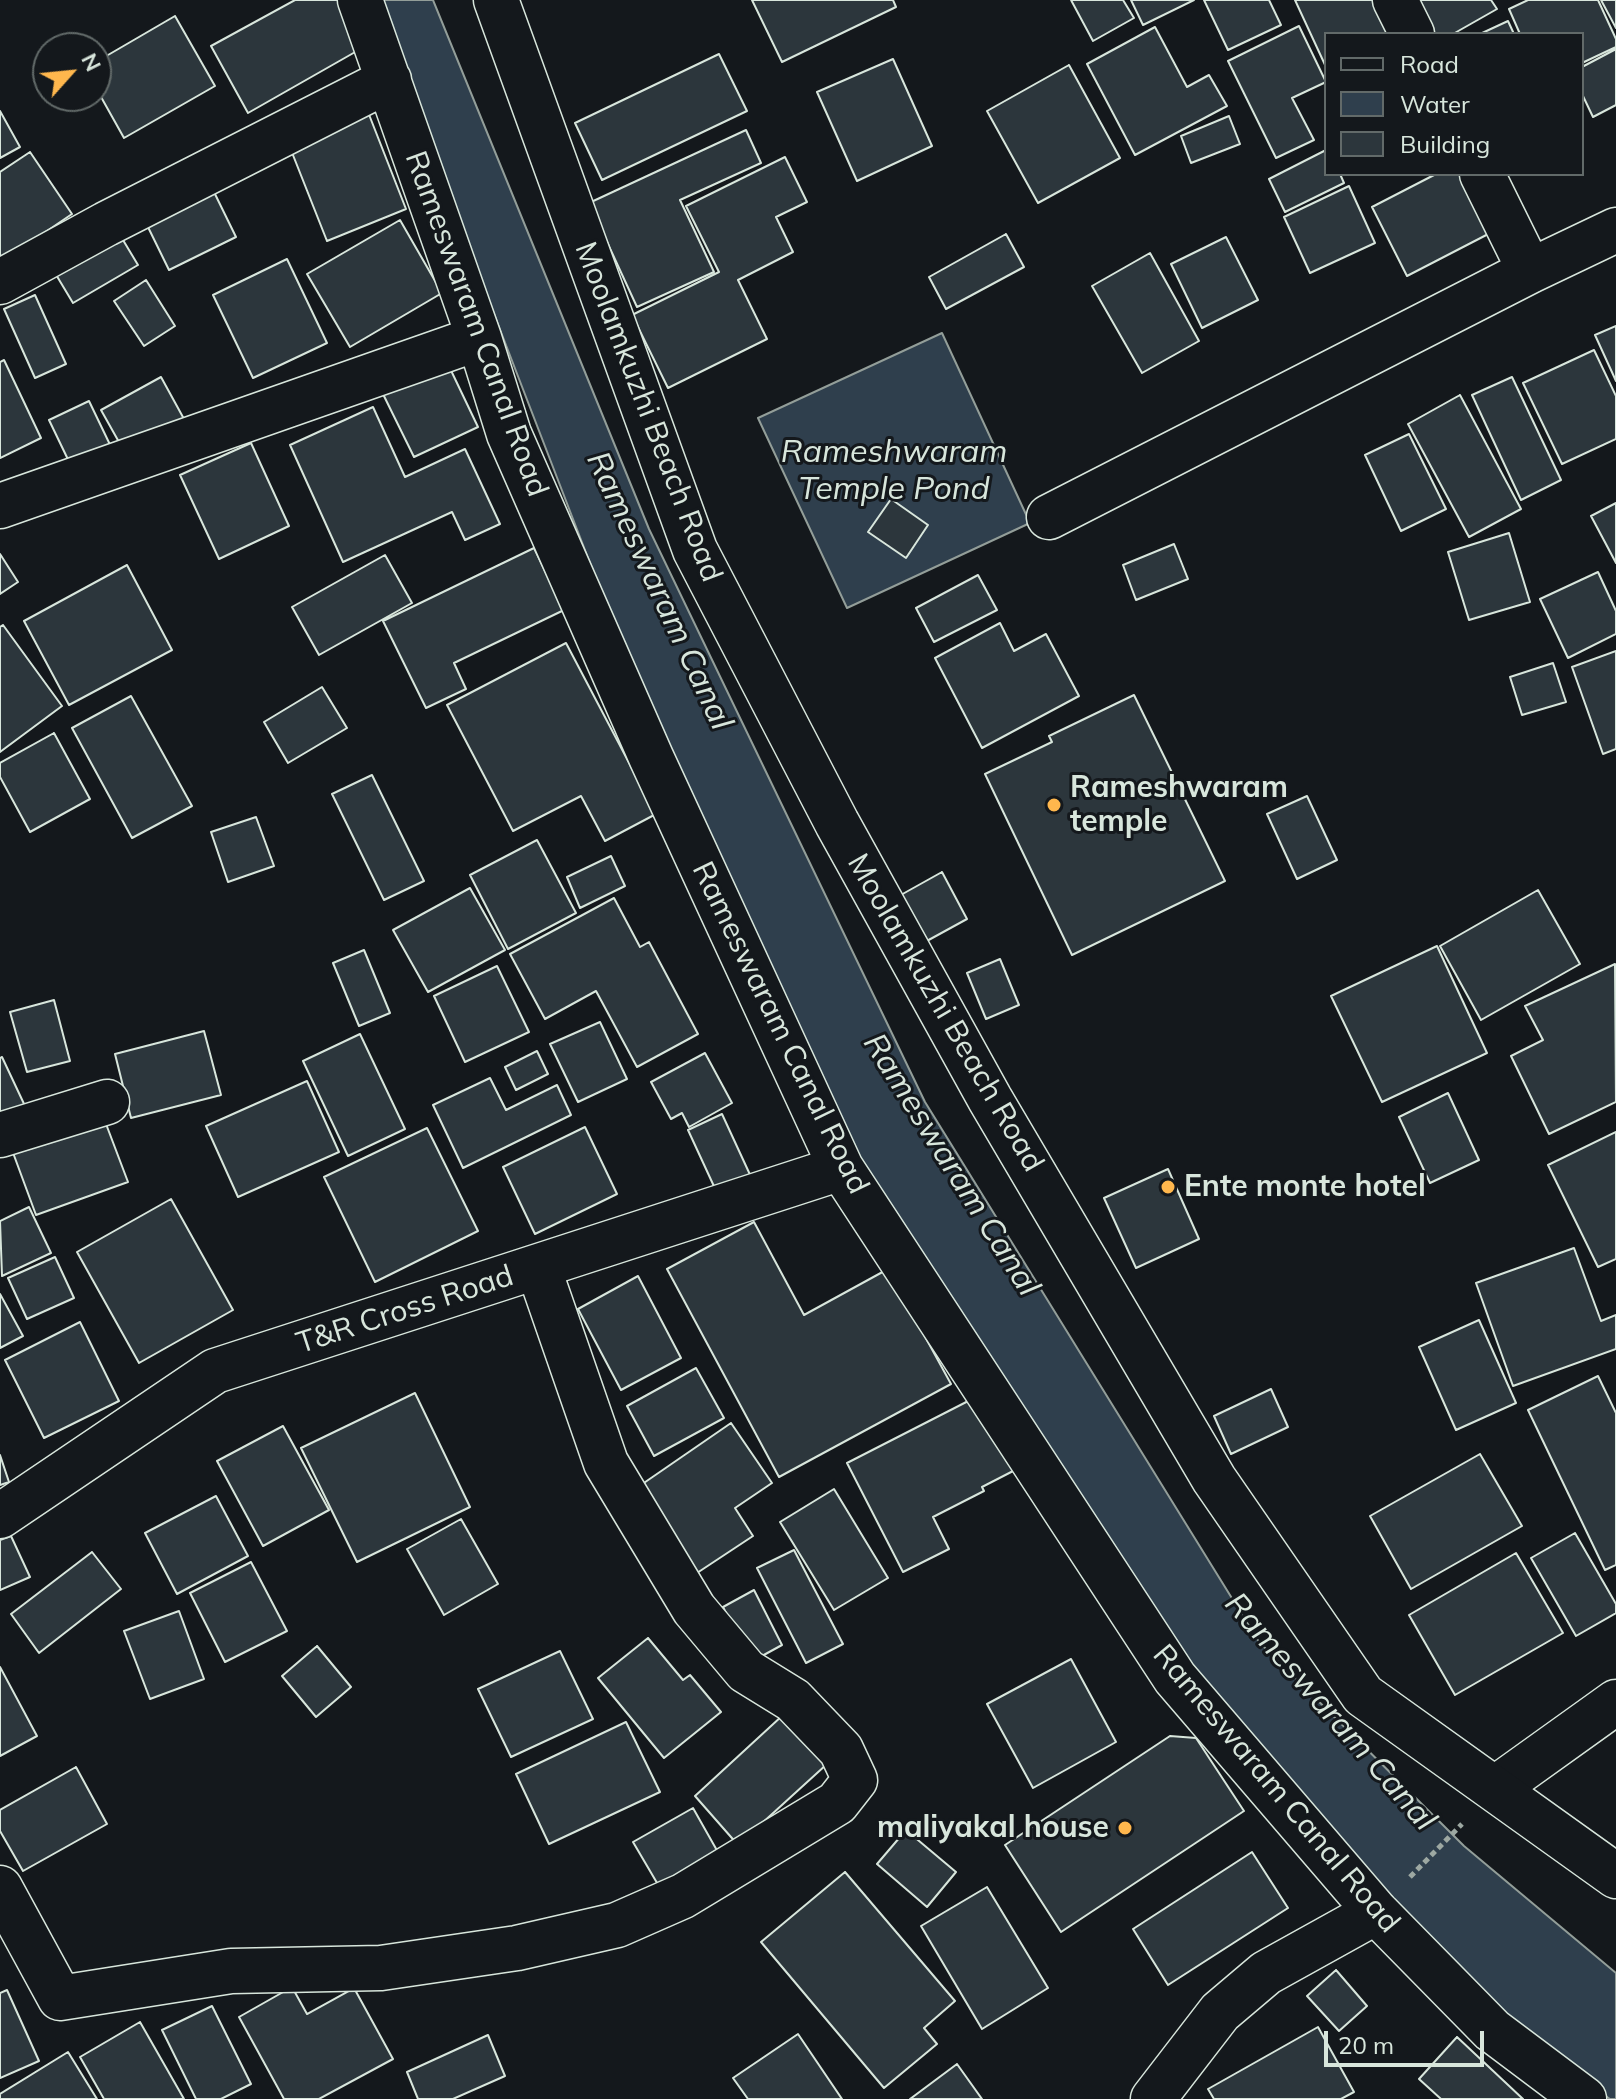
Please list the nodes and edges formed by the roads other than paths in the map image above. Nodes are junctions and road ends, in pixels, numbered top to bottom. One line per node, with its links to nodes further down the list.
1 (360, 0): 5 (street, Rameswaram Canal Road)
2 (496, 0): 19 (street, Moolamkuzhi Beach Road)
3 (1395, 0): 4 (street)
4 (1411, 32)
5 (389, 80): 9 (street); 10 (street, Rameswaram Canal Road)
6 (1483, 176): 8 (street)
7 (1616, 230): 8 (street)
8 (1530, 271): 12 (street)
9 (0, 282)
10 (479, 338): 11 (street); 15 (street, Rameswaram Canal Road)
11 (0, 506)
12 (1049, 517)
13 (107, 1102): 14 (street)
14 (0, 1135)
15 (841, 1168): 16 (street, T&R Cross Road); 22 (street, Rameswaram Canal Road)
16 (538, 1267): 17 (street, T&R Cross Road); 21 (street)
17 (0, 1516)
18 (1616, 1702): 19 (street)
19 (1496, 1788): 20 (street, Moolamkuzhi Beach Road)
20 (1616, 1876)
21 (0, 1888)
22 (1376, 1912): 23 (street); 24 (street, Rameswaram Canal Road)
23 (1153, 2099)
24 (1584, 2099)

